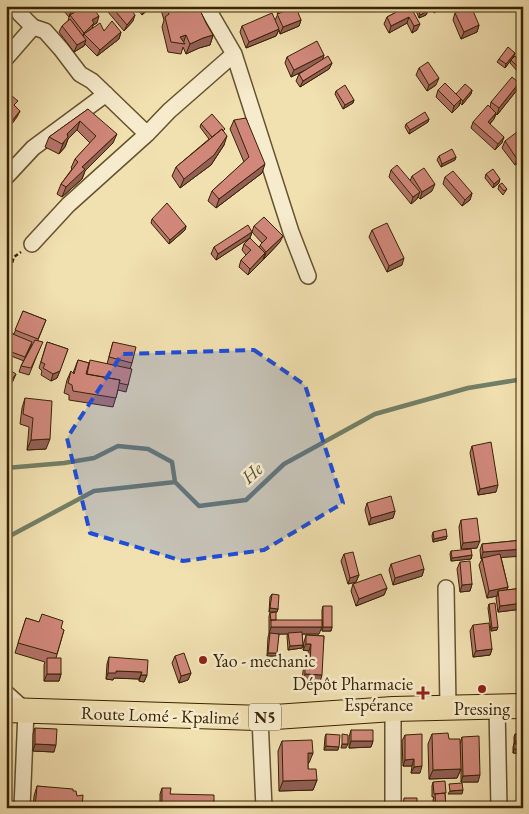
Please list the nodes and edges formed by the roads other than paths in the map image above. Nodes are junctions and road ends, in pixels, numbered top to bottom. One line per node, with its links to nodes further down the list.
1 (16, 6): 3 (street)
2 (206, 6): 4 (street)
3 (33, 27): 5 (street); 6 (street)
4 (234, 54): 7 (street); 10 (street)
5 (6, 58)
6 (106, 94): 7 (street); 8 (street)
7 (147, 134): 9 (street)
8 (8, 171)
9 (32, 244)
10 (308, 276)
11 (446, 588): 15 (street)
12 (6, 693): 17 (street)
13 (497, 706): 14 (main road, Route Lomé - Kpalimé / N5); 15 (main road, Route Lomé - Kpalimé / N5); 22 (street)
14 (523, 706)
15 (448, 707): 16 (main road, Route Lomé - Kpalimé / N5)
16 (392, 709): 18 (main road, Route Lomé - Kpalimé / N5); 21 (street)
17 (16, 711): 18 (main road, Route Lomé - Kpalimé / N5); 19 (street)
18 (260, 718): 20 (street)
19 (22, 808)
20 (264, 808)
21 (393, 808)
22 (498, 808)

